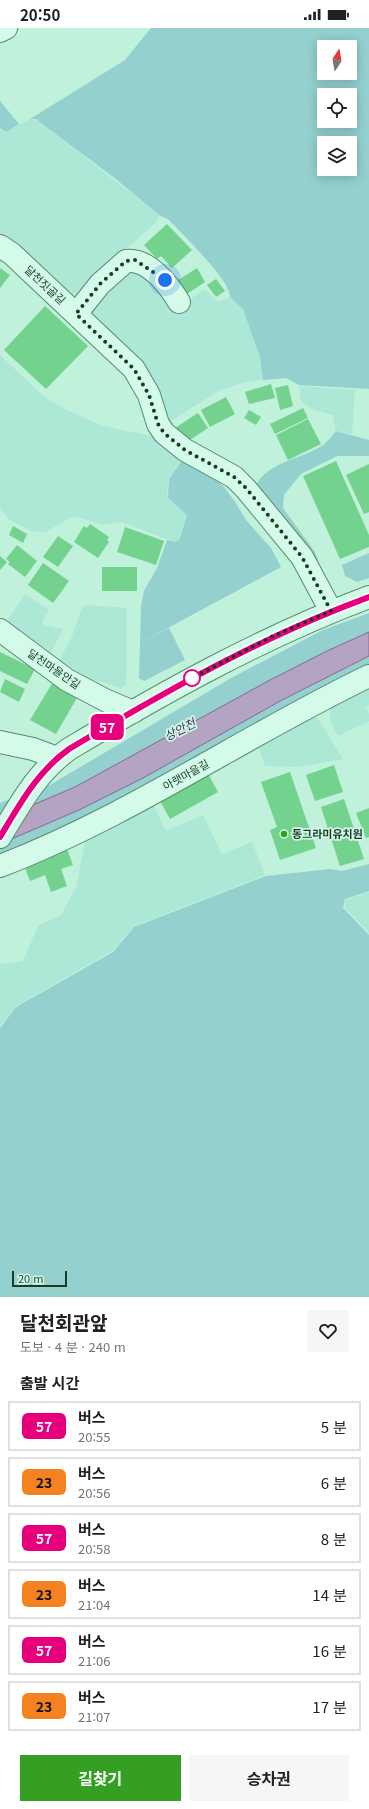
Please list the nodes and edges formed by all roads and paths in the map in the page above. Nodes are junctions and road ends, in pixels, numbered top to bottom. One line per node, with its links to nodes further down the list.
1 (6, 28): 2 (street)
2 (0, 31)
3 (0, 246): 5 (street, 달천짓골길)
4 (179, 302): 5 (street)
5 (76, 314): 7 (street, 달천짓골길)
6 (369, 597): 7 (street)
7 (331, 611): 10 (street)
8 (0, 630): 10 (street, 달천마을안길)
9 (369, 676): 14 (street, 아랫마을길)
10 (133, 712): 12 (street)
11 (0, 742): 12 (street)
12 (57, 758): 13 (street)
13 (0, 837)
14 (0, 866)

